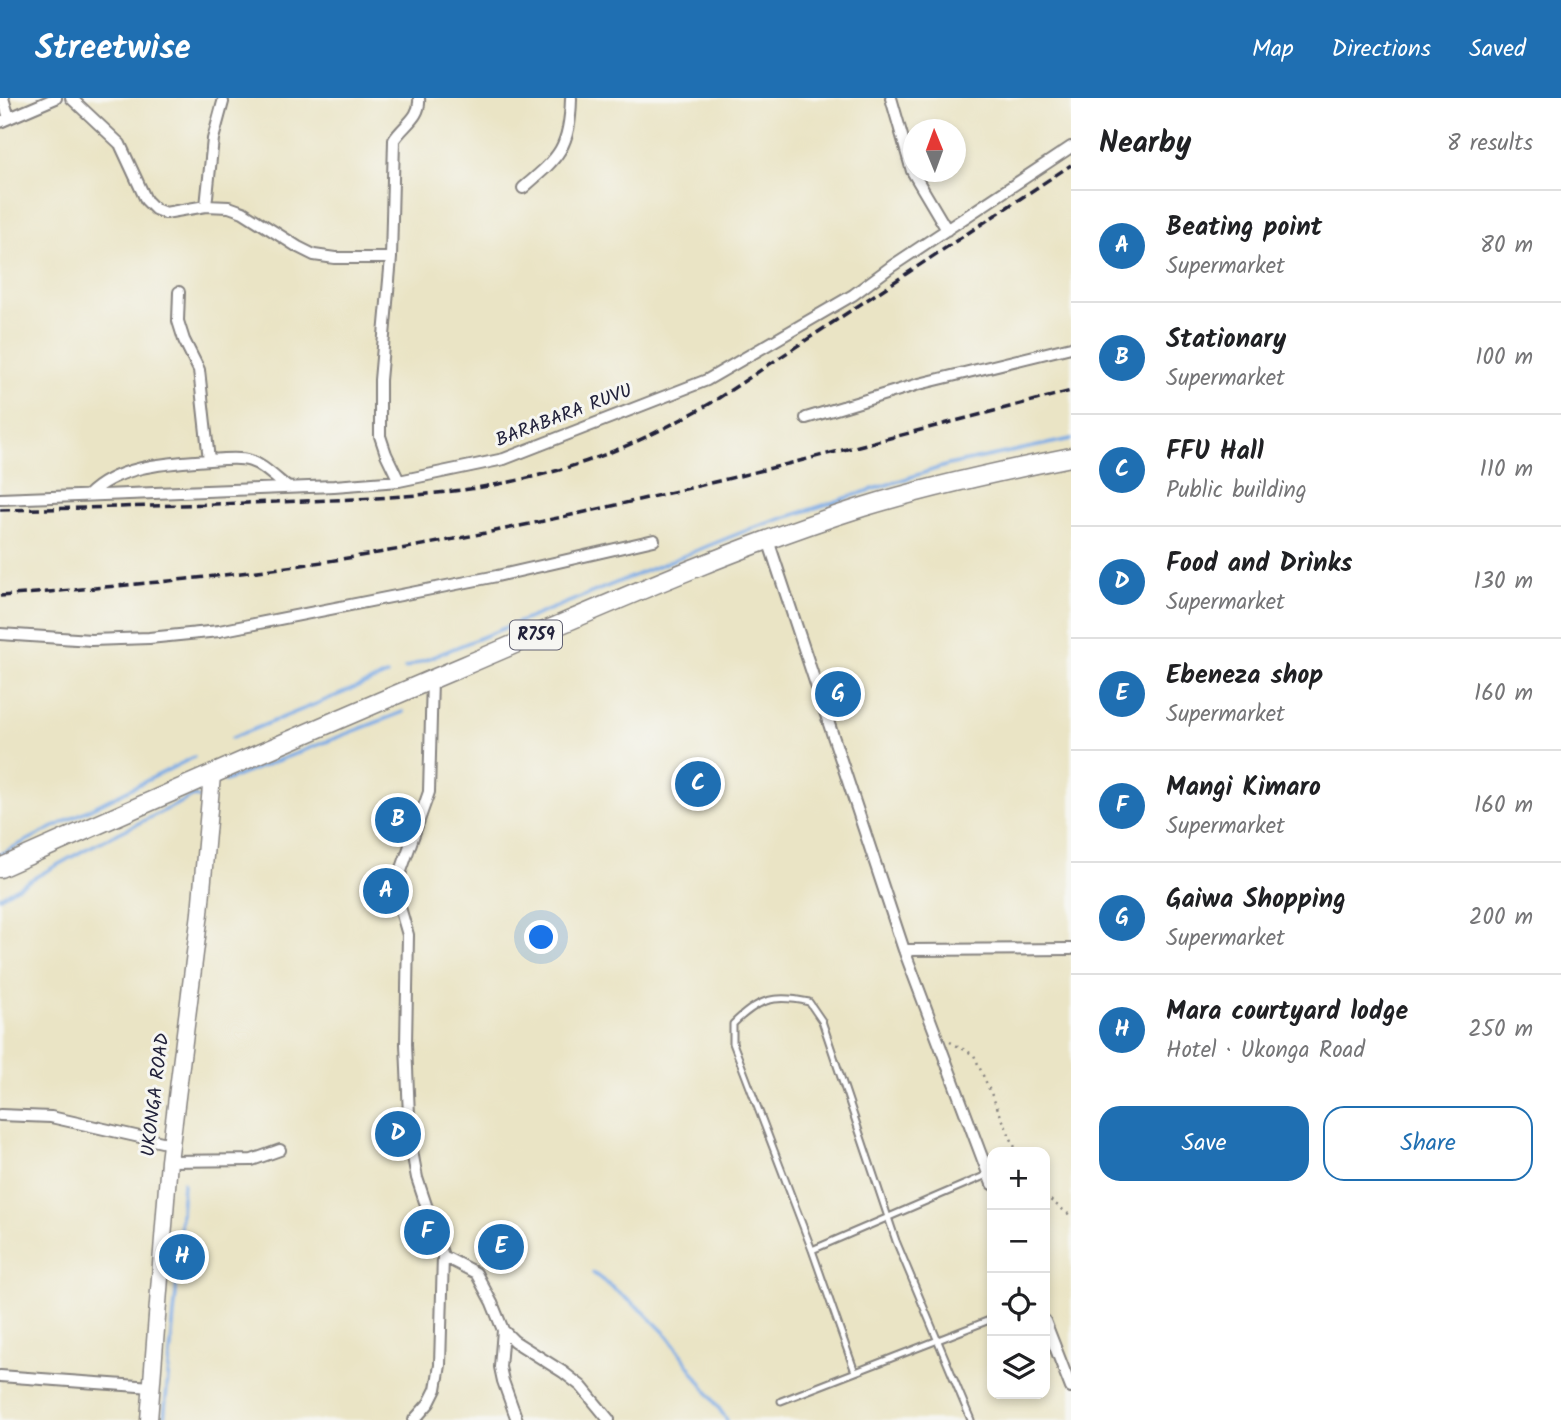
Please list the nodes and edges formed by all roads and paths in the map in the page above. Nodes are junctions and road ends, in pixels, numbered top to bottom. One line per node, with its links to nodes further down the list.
1 (3, 98): 8 (street)
2 (56, 98): 8 (street)
3 (71, 98): 11 (street)
4 (419, 98): 13 (street)
5 (571, 98): 10 (street)
6 (891, 98): 12 (street)
7 (223, 102): 11 (street)
8 (5, 120)
9 (1071, 147): 12 (street, BARABARA RUVU)
10 (523, 188)
11 (206, 206): 13 (street)
12 (947, 230): 19 (street, BARABARA RUVU)
13 (391, 258): 19 (street)
14 (178, 292): 18 (street)
15 (1071, 347): 16 (street)
16 (806, 418)
17 (1071, 457): 24 (main road, R759)
18 (209, 460): 20 (street); 21 (street)
19 (399, 481): 20 (street, BARABARA RUVU)
20 (287, 487): 21 (street, BARABARA RUVU)
21 (87, 496): 22 (street, BARABARA RUVU)
22 (0, 499)
23 (654, 540): 25 (street)
24 (768, 540): 26 (main road, R759); 30 (street)
25 (0, 634)
26 (432, 679): 27 (main road, R759); 43 (street)
27 (212, 775): 28 (main road, R759); 33 (street, UKONGA ROAD)
28 (0, 869)
29 (1071, 949): 30 (street)
30 (904, 950): 31 (street)
31 (935, 1034): 34 (path); 37 (street)
32 (0, 1115): 33 (street)
33 (172, 1144): 36 (street, UKONGA ROAD)
34 (1015, 1147)
35 (280, 1150): 36 (street)
36 (169, 1161): 50 (street, UKONGA ROAD)
37 (987, 1171)
38 (987, 1180): 41 (lane)
39 (1050, 1200): 40 (path)
40 (1071, 1216)
41 (888, 1218): 42 (lane); 42 (lane); 47 (lane)
42 (812, 1250): 48 (lane)
43 (443, 1256): 45 (street); 54 (street)
44 (987, 1321): 47 (lane)
45 (503, 1331): 55 (street); 56 (street)
46 (1050, 1334): 51 (street)
47 (938, 1339): 48 (lane); 57 (lane)
48 (855, 1371): 52 (lane)
49 (0, 1376): 50 (street)
50 (152, 1387): 53 (street, UKONGA ROAD)
51 (1071, 1388)
52 (781, 1401)
53 (149, 1420)
54 (414, 1420)
55 (517, 1420)
56 (609, 1420)
57 (971, 1420)

